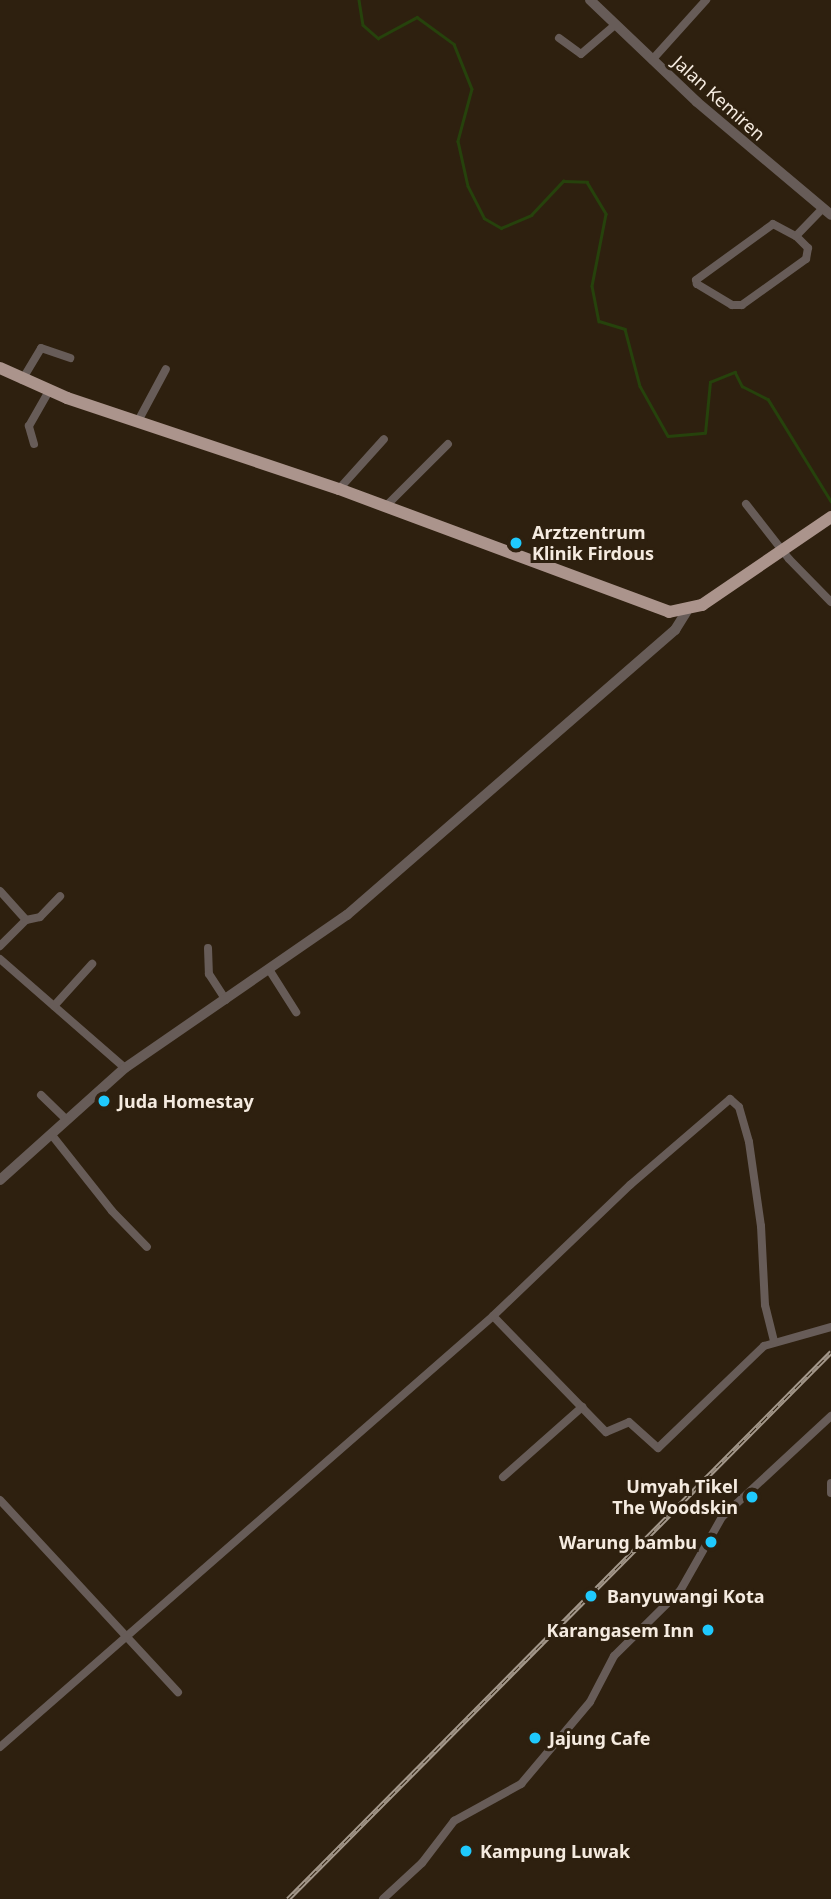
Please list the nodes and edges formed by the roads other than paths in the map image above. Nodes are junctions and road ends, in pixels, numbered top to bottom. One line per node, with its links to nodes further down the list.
1 (590, 0): 3 (street, Jalan Kemiren)
2 (706, 0): 5 (street)
3 (615, 25): 4 (street); 5 (street, Jalan Kemiren)
4 (559, 38)
5 (652, 60): 6 (street, Jalan Kemiren)
6 (827, 211): 7 (street)
7 (796, 236): 7 (street)
8 (70, 358): 11 (street)
9 (0, 368): 11 (main road)
10 (166, 369): 13 (street)
11 (22, 380): 12 (main road)
12 (49, 391): 13 (main road); 15 (street)
13 (137, 423): 17 (main road)
14 (384, 439): 17 (street)
15 (34, 444)
16 (448, 444): 19 (street)
17 (340, 489): 19 (main road)
18 (746, 504): 21 (street)
19 (385, 507): 23 (main road)
20 (831, 517): 21 (main road)
21 (781, 548): 22 (street); 23 (main road)
22 (831, 602)
23 (687, 611): 31 (street)
24 (0, 891): 26 (street)
25 (60, 896): 26 (street)
26 (26, 920): 27 (street)
27 (0, 946)
28 (208, 948): 32 (street)
29 (0, 958): 33 (street)
30 (92, 964): 33 (street)
31 (270, 971): 32 (street); 34 (street)
32 (226, 1000): 35 (street)
33 (54, 1006): 35 (street)
34 (296, 1012)
35 (125, 1068): 37 (street)
36 (41, 1095): 37 (street)
37 (67, 1120): 38 (street)
38 (51, 1133): 39 (street); 40 (street)
39 (0, 1180)
40 (147, 1247)
41 (493, 1316): 43 (street); 44 (street); 50 (street)
42 (831, 1327): 43 (street)
43 (774, 1342): 44 (street)
44 (583, 1408): 46 (street)
45 (831, 1416): 53 (street)
46 (503, 1477)
47 (831, 1483): 48 (street)
48 (831, 1493)
49 (0, 1500): 50 (street)
50 (124, 1636): 51 (street); 52 (street)
51 (178, 1692)
52 (0, 1747)
53 (383, 1899)

